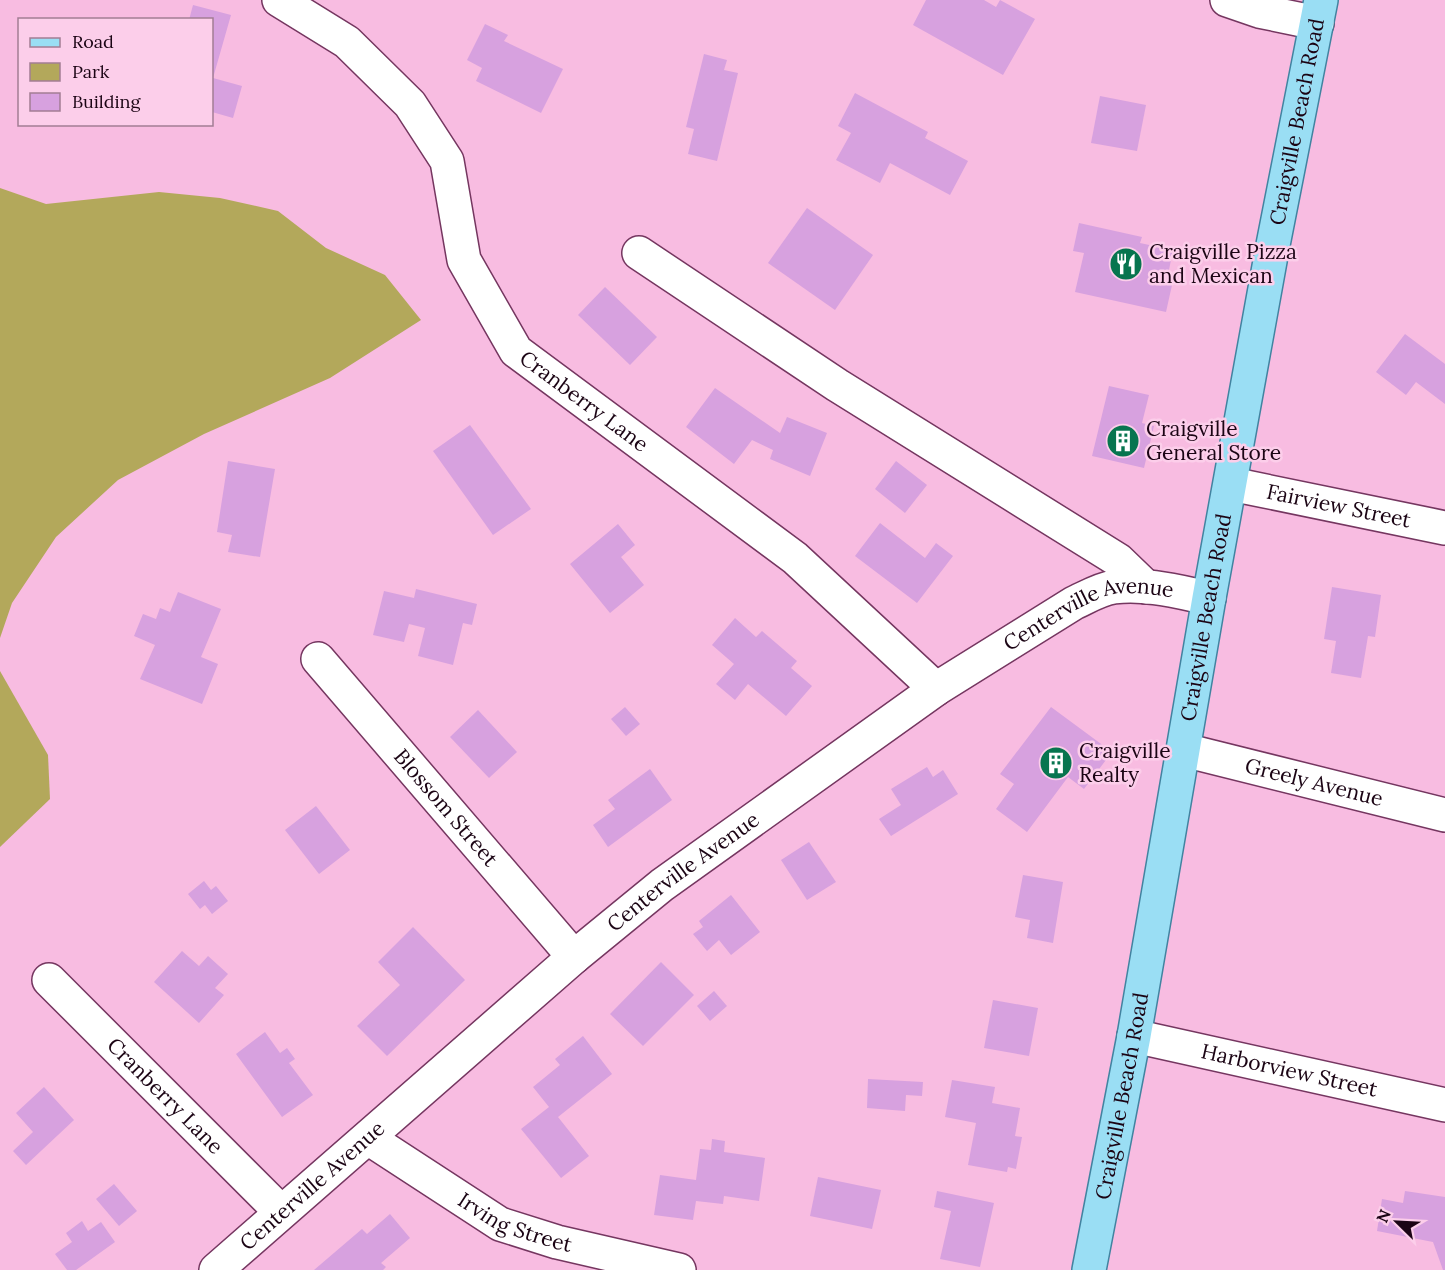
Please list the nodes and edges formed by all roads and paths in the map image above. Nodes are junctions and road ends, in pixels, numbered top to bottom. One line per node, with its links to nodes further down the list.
1 (279, 0): 10 (street, Cranberry Lane)
2 (1227, 0): 3 (street)
3 (1319, 12): 5 (main road, Craigville Beach Road)
4 (639, 253): 7 (street)
5 (1231, 484): 6 (street, Fairview Street); 8 (main road, Craigville Beach Road)
6 (1445, 528)
7 (1146, 587): 8 (street, Centerville Avenue); 10 (street, Centerville Avenue)
8 (1209, 598): 11 (main road, Craigville Beach Road)
9 (318, 659): 13 (street, Blossom Street)
10 (936, 689): 13 (street, Centerville Avenue)
11 (1184, 750): 12 (street, Greely Avenue); 15 (main road, Craigville Beach Road)
12 (1445, 815)
13 (574, 957): 17 (street, Centerville Avenue)
14 (50, 980): 18 (street, Cranberry Lane)
15 (1134, 1036): 16 (street, Harborview Street); 21 (main road, Craigville Beach Road)
16 (1445, 1105)
17 (368, 1138): 18 (street, Centerville Avenue); 20 (street, Irving Street)
18 (281, 1212): 19 (street, Centerville Avenue)
19 (216, 1270)
20 (679, 1270)
21 (1089, 1270)

